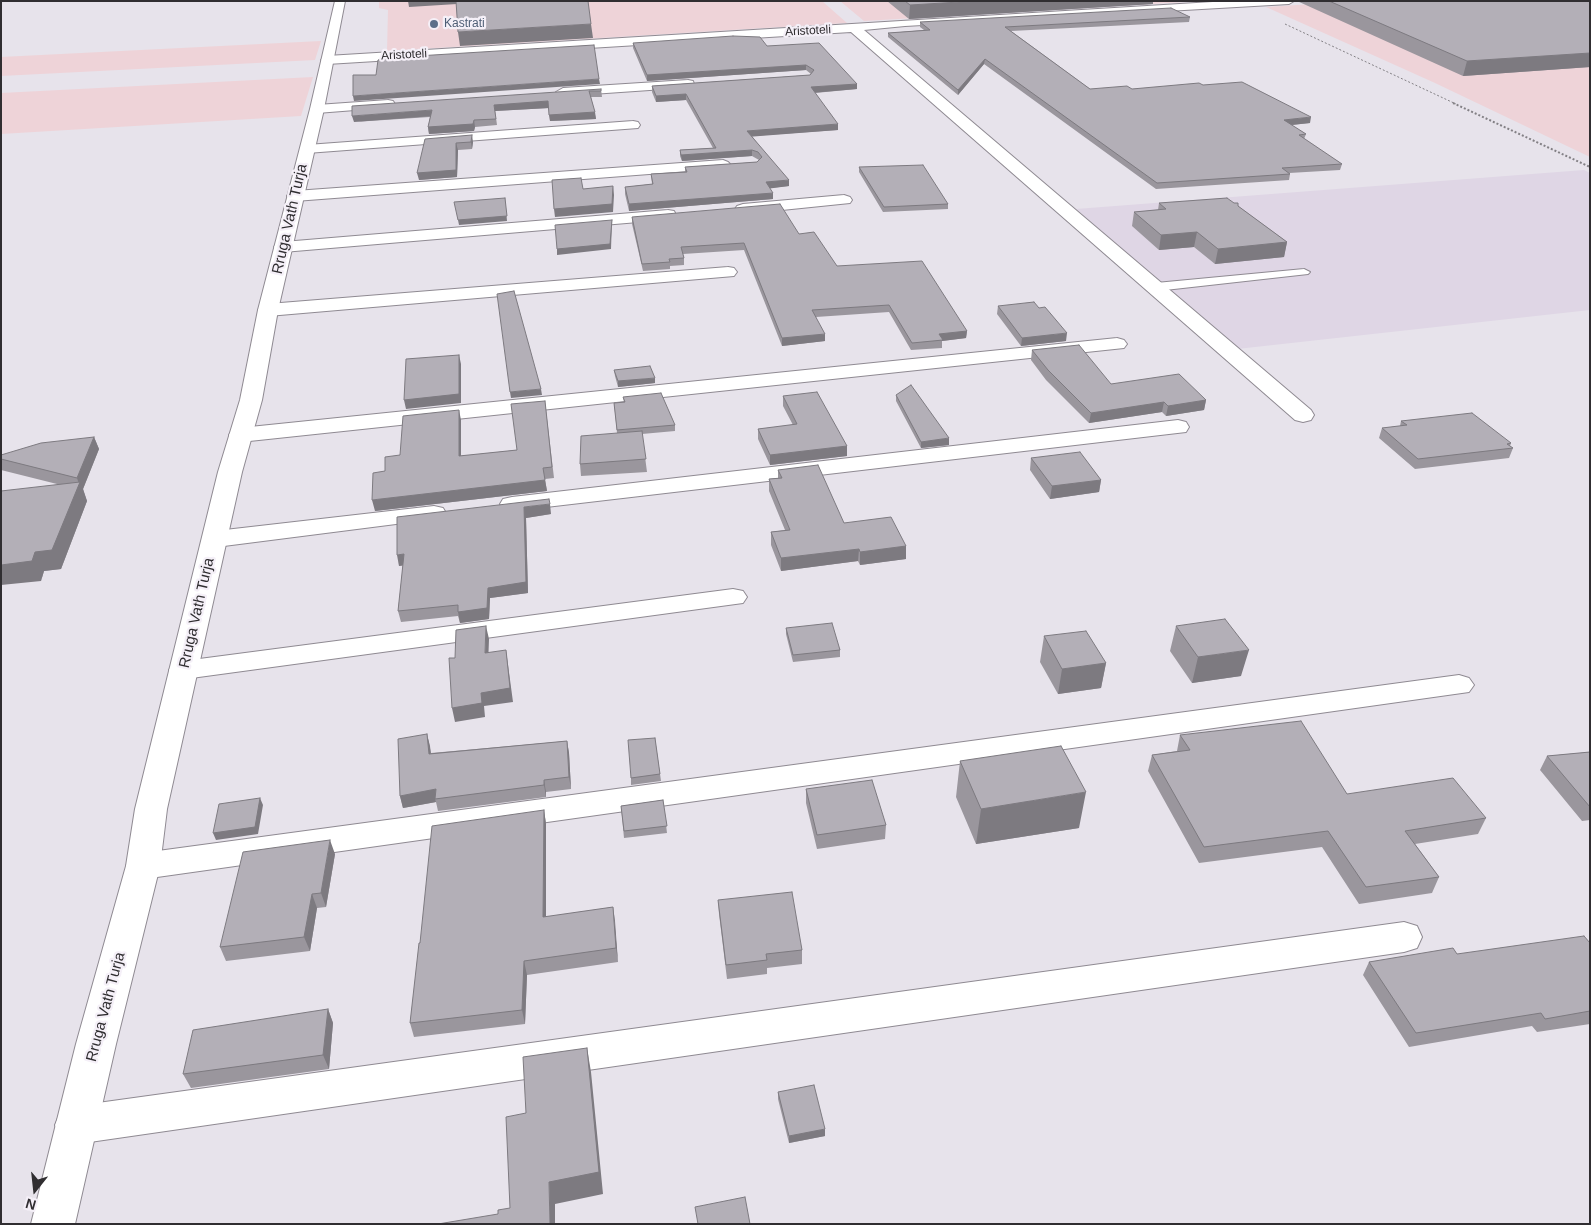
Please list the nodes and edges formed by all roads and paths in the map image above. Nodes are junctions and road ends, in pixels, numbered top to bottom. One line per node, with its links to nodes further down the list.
1 (340, 1): 5 (street, Rruga Vath Turja)
2 (1289, 1): 3 (street, Aristoteli)
3 (1243, 4): 4 (street, Aristoteli); 14 (path)
4 (854, 28): 5 (street, Aristoteli); 22 (street)
5 (325, 66): 6 (street); 10 (street, Rruga Vath Turja)
6 (374, 70)
7 (699, 83): 8 (street)
8 (552, 93)
9 (405, 103): 10 (street)
10 (317, 109): 12 (street, Rruga Vath Turja)
11 (633, 126): 12 (street)
12 (307, 149): 15 (street, Rruga Vath Turja)
13 (742, 163): 15 (street)
14 (1590, 167)
15 (295, 196): 19 (street, Rruga Vath Turja)
16 (844, 200): 17 (street)
17 (726, 210)
18 (686, 214): 19 (street)
19 (283, 247): 23 (street, Rruga Vath Turja)
20 (728, 272): 23 (street)
21 (1304, 272): 22 (lane)
22 (1156, 287): 25 (street)
23 (268, 310): 27 (street, Rruga Vath Turja)
24 (1117, 344): 27 (street)
25 (1303, 415)
26 (1178, 427): 28 (street)
27 (240, 436): 30 (street, Rruga Vath Turja)
28 (494, 506)
29 (454, 511): 30 (street)
30 (216, 538): 32 (street, Rruga Vath Turja)
31 (733, 597): 32 (street)
32 (184, 670): 34 (street, Rruga Vath Turja)
33 (1459, 685): 34 (street)
34 (143, 866): 36 (street, Rruga Vath Turja)
35 (1404, 937): 36 (street)
36 (76, 1125): 37 (street, Rruga Vath Turja)
37 (53, 1224)

